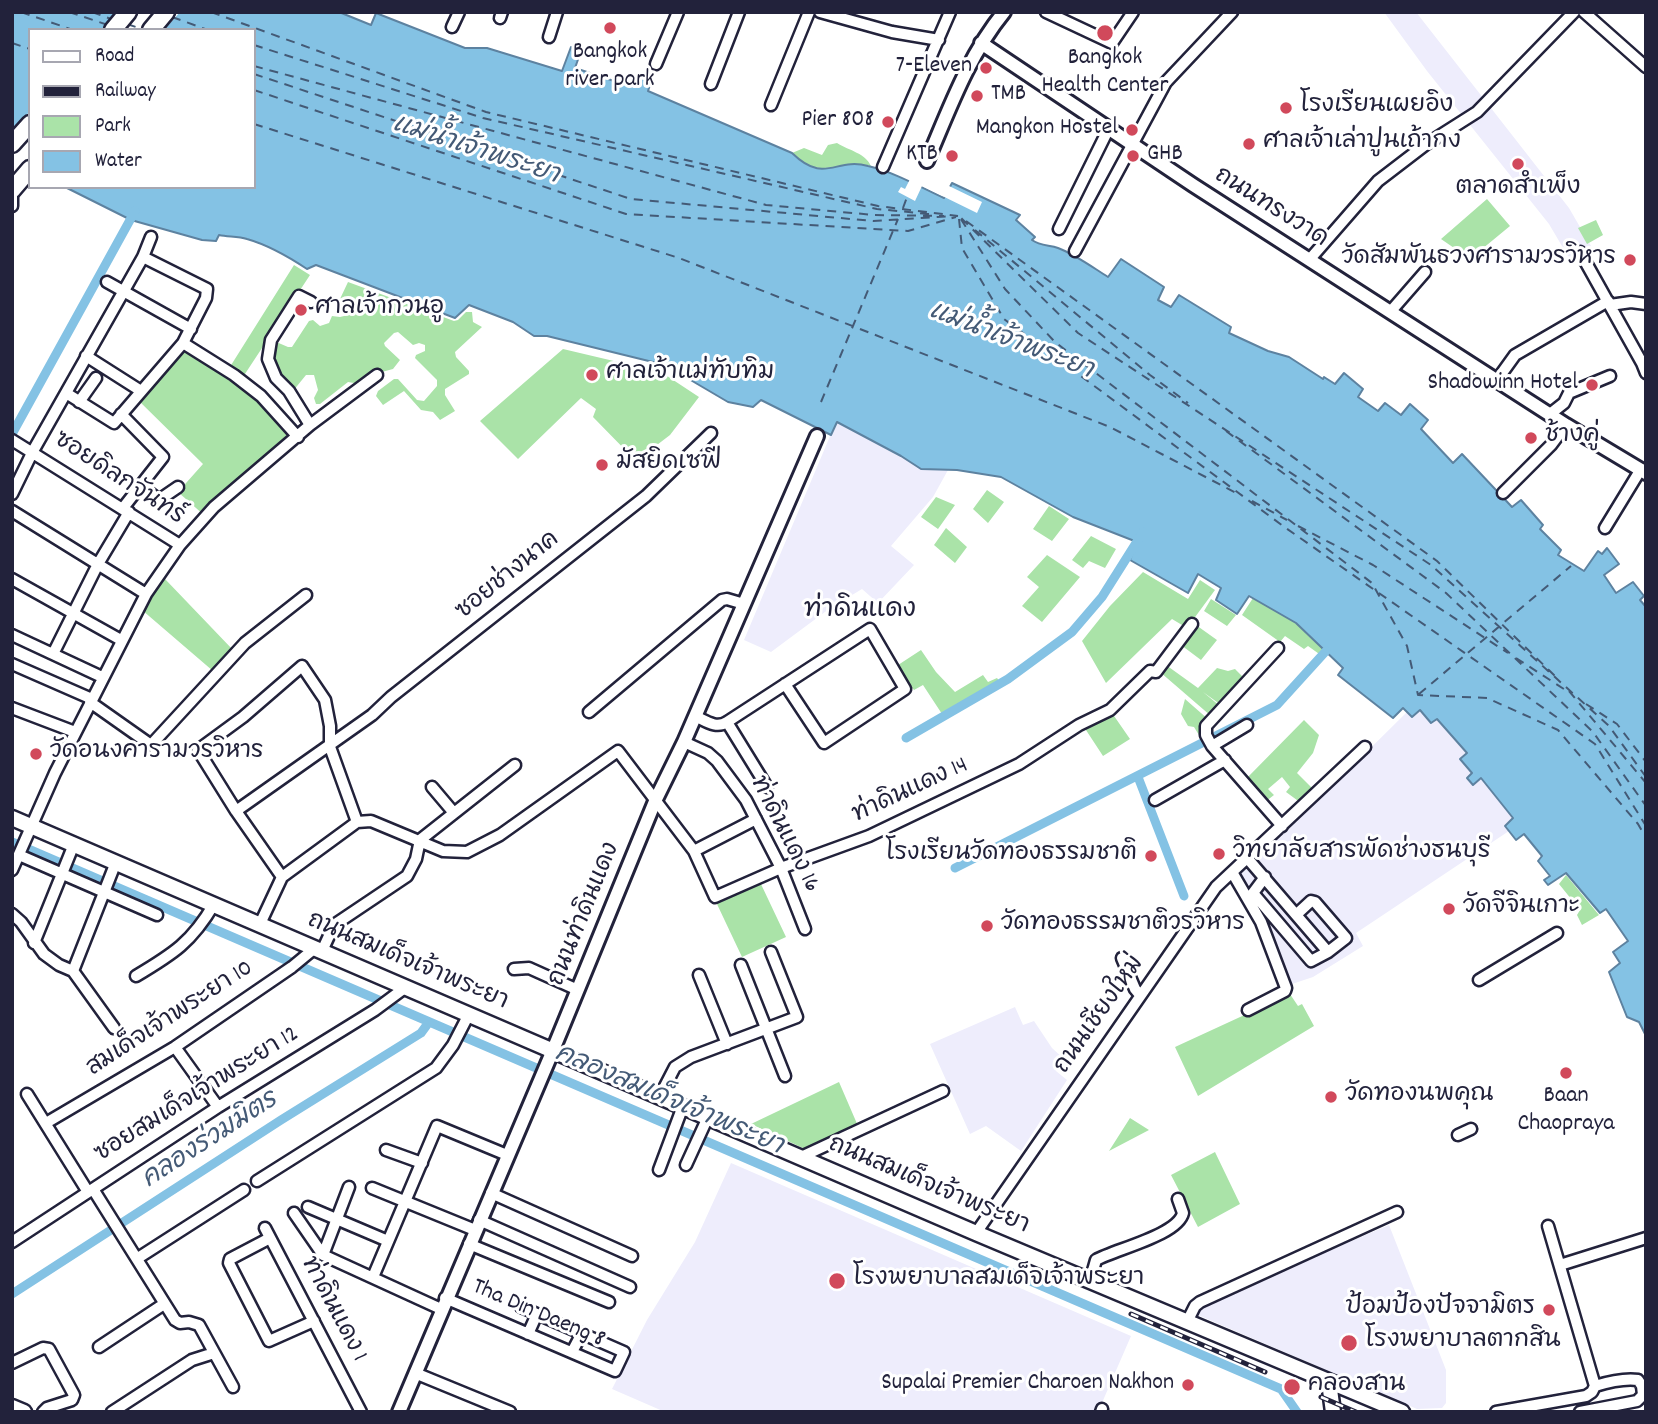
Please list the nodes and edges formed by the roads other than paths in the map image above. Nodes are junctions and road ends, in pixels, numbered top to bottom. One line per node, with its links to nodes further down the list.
1 (128, 12): 17 (main road)
2 (166, 12): 18 (main road)
3 (458, 12): 16 (street)
4 (558, 12): 19 (street)
5 (678, 12): 22 (street)
6 (739, 12): 24 (street)
7 (809, 12): 25 (street)
8 (820, 12): 20 (street)
9 (950, 12): 20 (street)
10 (1004, 12): 21 (street)
11 (1046, 12): 12 (street)
12 (1133, 12)
13 (1232, 12): 29 (street)
14 (1574, 12): 40 (street)
15 (1584, 12): 23 (street)
16 (452, 27)
17 (115, 28)
18 (153, 28)
19 (549, 37)
20 (939, 40): 31 (street)
21 (981, 43): 27 (street, ถนนทรงวาด); 30 (street)
22 (656, 64)
23 (1646, 66)
24 (711, 84)
25 (771, 105)
26 (28, 126): 28 (main road)
27 (1109, 128): 29 (street, ถนนทรงวาด); 35 (street)
28 (12, 144)
29 (1133, 144): 37 (street); 40 (street, ถนนทรงวาด)
30 (927, 161)
31 (883, 167)
32 (28, 171): 33 (main road)
33 (12, 191): 34 (street)
34 (12, 206)
35 (1059, 229)
36 (151, 237): 39 (street)
37 (1075, 251)
38 (1580, 252): 45 (street)
39 (143, 257): 43 (street); 48 (street)
40 (1310, 258): 47 (street, ถนนทรงวาด)
41 (1425, 272): 47 (street)
42 (107, 282): 43 (street)
43 (122, 292): 48 (street); 50 (street)
44 (311, 302): 61 (street)
45 (1609, 303): 46 (street); 51 (street); 55 (street)
46 (1646, 304)
47 (1391, 311): 55 (street, ถนนทรงวาด)
48 (191, 328): 49 (street)
49 (183, 343): 56 (street); 65 (street)
50 (86, 356): 56 (street); 57 (street)
51 (1646, 373)
52 (377, 376): 61 (street)
53 (1610, 376): 60 (street)
54 (96, 378): 58 (street)
55 (1497, 380): 60 (street, ถนนทรงวาด)
56 (141, 391): 59 (street)
57 (66, 393): 58 (street); 67 (street)
58 (79, 402): 59 (street)
59 (121, 414): 69 (street)
60 (1550, 414): 62 (street, ถนนทรงวาด)
61 (310, 425): 65 (street)
62 (1566, 425): 68 (street, ถนนทรงวาด); 71 (street)
63 (711, 433): 100 (street, ซอยช่างนาค)
64 (817, 436): 81 (street, ถนนท่าดินแดง)
65 (298, 437): 76 (street)
66 (16, 441): 67 (street, ซอยดิลกจันทร์)
67 (33, 451): 72 (street); 73 (street, ซอยดิลกจันทร์)
68 (1644, 468): 75 (street)
69 (141, 486): 70 (street); 73 (street)
70 (178, 486)
71 (1503, 493)
72 (12, 494)
73 (126, 510): 76 (street, ซอยดิลกจันทร์); 77 (street)
74 (12, 511): 77 (street)
75 (1605, 528)
76 (180, 545): 79 (street)
77 (98, 564): 79 (street); 82 (street)
78 (12, 579): 82 (street)
79 (146, 594): 85 (street)
80 (306, 595): 91 (street)
81 (744, 604): 93 (street); 94 (street, ถนนท่าดินแดง)
82 (73, 612): 85 (street); 87 (street)
83 (1192, 624): 121 (street, ท่าดินแดง 14)
84 (14, 639): 87 (street)
85 (121, 640): 89 (street)
86 (1278, 648): 99 (street)
87 (53, 654): 89 (street)
88 (12, 663): 91 (street)
89 (102, 677): 91 (street)
90 (785, 684): 90 (street); 95 (street)
91 (91, 700): 97 (street)
92 (12, 708): 97 (street)
93 (589, 712)
94 (695, 716): 95 (street); 98 (street, ถนนท่าดินแดง)
95 (727, 722): 105 (street)
96 (1247, 725): 99 (street)
97 (75, 732): 113 (street)
98 (684, 742): 106 (street, ถนนท่าดินแดง); 111 (street, ท่าดินแดง 16)
99 (1212, 746): 102 (street)
100 (330, 747): 108 (street, ซอยช่างนาค); 108 (street); 112 (street)
101 (1365, 747): 114 (street, ถนนเชียงใหม่)
102 (1225, 760): 107 (street); 114 (street)
103 (515, 765): 109 (street)
104 (432, 787): 109 (street)
105 (767, 787)
106 (656, 799): 115 (street, ท่าดินแดง 14); 117 (street, ท่าดินแดง 14); 147 (street, ถนนท่าดินแดง)
107 (1155, 800)
108 (236, 811): 125 (street)
109 (454, 813): 115 (street)
110 (12, 818): 113 (main road, ถนนสมเด็จเจ้าพระยา)
111 (756, 819): 117 (street); 121 (street, ท่าดินแดง 16)
112 (357, 822): 115 (street); 125 (street)
113 (33, 827): 116 (main road, ถนนสมเด็จเจ้าพระยา); 118 (street)
114 (1282, 827): 119 (street, ถนนเชียงใหม่)
115 (420, 841): 136 (street)
116 (71, 850): 120 (main road, ถนนสมเด็จเจ้าพระยา); 123 (street)
117 (694, 851): 121 (street, ท่าดินแดง 14)
118 (20, 853): 122 (street); 123 (street)
119 (1248, 859): 124 (street, ถนนเชียงใหม่); 126 (street)
120 (114, 868): 127 (street); 128 (main road, ถนนสมเด็จเจ้าพระยา)
121 (781, 868): 133 (street, ท่าดินแดง 16)
122 (12, 870)
123 (62, 872): 127 (street); 135 (street)
124 (1232, 872): 148 (street, ถนนเชียงใหม่); 149 (street)
125 (282, 877): 132 (street)
126 (1265, 877): 130 (street); 138 (street)
127 (104, 889): 131 (street); 142 (street)
128 (211, 909): 132 (main road, ถนนสมเด็จเจ้าพระยา); 143 (street)
129 (12, 914): 135 (street)
130 (1297, 914): 138 (street); 138 (street)
131 (156, 915)
132 (260, 924): 136 (main road, ถนนสมเด็จเจ้าพระยา)
133 (805, 929)
134 (1557, 933): 145 (street)
135 (34, 943): 142 (street)
136 (315, 952): 146 (main road, ถนนสมเด็จเจ้าพระยา); 154 (street, สมเด็จเจ้าพระยา 10)
137 (771, 952): 152 (street)
138 (1328, 952)
139 (1122, 958): 148 (street)
140 (741, 965): 152 (street)
141 (514, 969): 147 (street)
142 (74, 971): 151 (street)
143 (136, 975)
144 (699, 975): 153 (street)
145 (1479, 980)
146 (406, 987): 150 (main road, ถนนสมเด็จเจ้าพระยา); 161 (street, ซอยสมเด็จเจ้าพระยา 12)
147 (578, 990): 155 (street, ถนนท่าดินแดง)
148 (1140, 995): 187 (street, ถนนเชียงใหม่)
149 (1248, 1010)
150 (466, 1019): 155 (main road, ถนนสมเด็จเจ้าพระยา); 172 (street)
151 (114, 1028)
152 (767, 1029): 153 (street); 156 (street)
153 (727, 1044): 159 (street)
154 (175, 1047): 161 (street); 163 (street, สมเด็จเจ้าพระยา 10)
155 (551, 1056): 159 (main road, ถนนสมเด็จเจ้าพระยา); 167 (street, ถนนท่าดินแดง)
156 (785, 1076)
157 (943, 1091): 168 (street)
158 (27, 1094): 163 (street)
159 (660, 1096): 160 (main road, ถนนสมเด็จเจ้าพระยา)
160 (683, 1106): 162 (main road, ถนนสมเด็จเจ้าพระยา); 171 (street)
161 (218, 1107): 176 (street, ซอยสมเด็จเจ้าพระยา 12)
162 (708, 1117): 168 (main road, ถนนสมเด็จเจ้าพระยา); 170 (street)
163 (46, 1123): 176 (street)
164 (1471, 1129): 165 (street)
165 (1458, 1135)
166 (386, 1150): 169 (street)
167 (507, 1155): 169 (street); 177 (street, ถนนท่าดินแดง)
168 (801, 1157): 187 (main road, ถนนสมเด็จเจ้าพระยา)
169 (422, 1163): 179 (street)
170 (686, 1165)
171 (659, 1170)
172 (257, 1181)
173 (349, 1186): 183 (street)
174 (372, 1188): 179 (street)
175 (244, 1190): 195 (street)
176 (90, 1191): 191 (street, ซอยสมเด็จเจ้าพระยา 12); 195 (street)
177 (491, 1193): 184 (street, ถนนท่าดินแดง); 194 (street)
178 (1178, 1199): 198 (street)
179 (405, 1202): 184 (street); 190 (street)
180 (308, 1207): 183 (street)
181 (1397, 1212): 206 (street)
182 (294, 1213): 193 (street)
183 (337, 1218): 190 (street); 193 (street)
184 (477, 1225): 192 (street, ถนนท่าดินแดง); 199 (street)
185 (1548, 1226): 196 (street)
186 (265, 1227): 188 (street, ท่าดินแดง 1)
187 (976, 1233): 198 (main road, ถนนสมเด็จเจ้าพระยา)
188 (270, 1238): 205 (street, ท่าดินแดง 1); 205 (street)
189 (1646, 1238): 196 (street)
190 (388, 1241): 197 (street)
191 (12, 1242)
192 (469, 1244): 200 (street); 201 (street, ถนนท่าดินแดง)
193 (323, 1255): 197 (street, Tha Din Daeng 8)
194 (632, 1256)
195 (138, 1258): 202 (street)
196 (1560, 1265): 215 (street)
197 (373, 1277): 201 (street, Tha Din Daeng 8)
198 (1090, 1281): 206 (main road, ถนนสมเด็จเจ้าพระยา)
199 (630, 1287)
200 (610, 1302)
201 (443, 1303): 207 (street, Tha Din Daeng 8); 213 (street, ถนนท่าดินแดง)
202 (164, 1304): 209 (street); 211 (street)
203 (521, 1307): 204 (street)
204 (537, 1314): 207 (street); 208 (street)
205 (314, 1321): 219 (street, ท่าดินแดง 1)
206 (1187, 1322): 214 (main road, ถนนสมเด็จเจ้าพระยา)
207 (528, 1334): 210 (street, Tha Din Daeng 8)
208 (582, 1334): 210 (street); 210 (street, Tha Din Daeng 8)
209 (99, 1347)
210 (572, 1352)
211 (214, 1353): 216 (street); 218 (street)
212 (12, 1363): 217 (street)
213 (415, 1373): 220 (street, ถนนท่าดินแดง); 221 (street)
214 (1329, 1382): 222 (main road); 223 (main road, ถนนสมเด็จเจ้าพระยา)
215 (1595, 1386): 224 (street); 225 (street)
216 (233, 1387)
217 (43, 1412)
218 (112, 1412)
219 (361, 1412)
220 (399, 1412)
221 (510, 1412)
222 (1333, 1412)
223 (1402, 1412)
224 (1496, 1412)
225 (1580, 1412)

